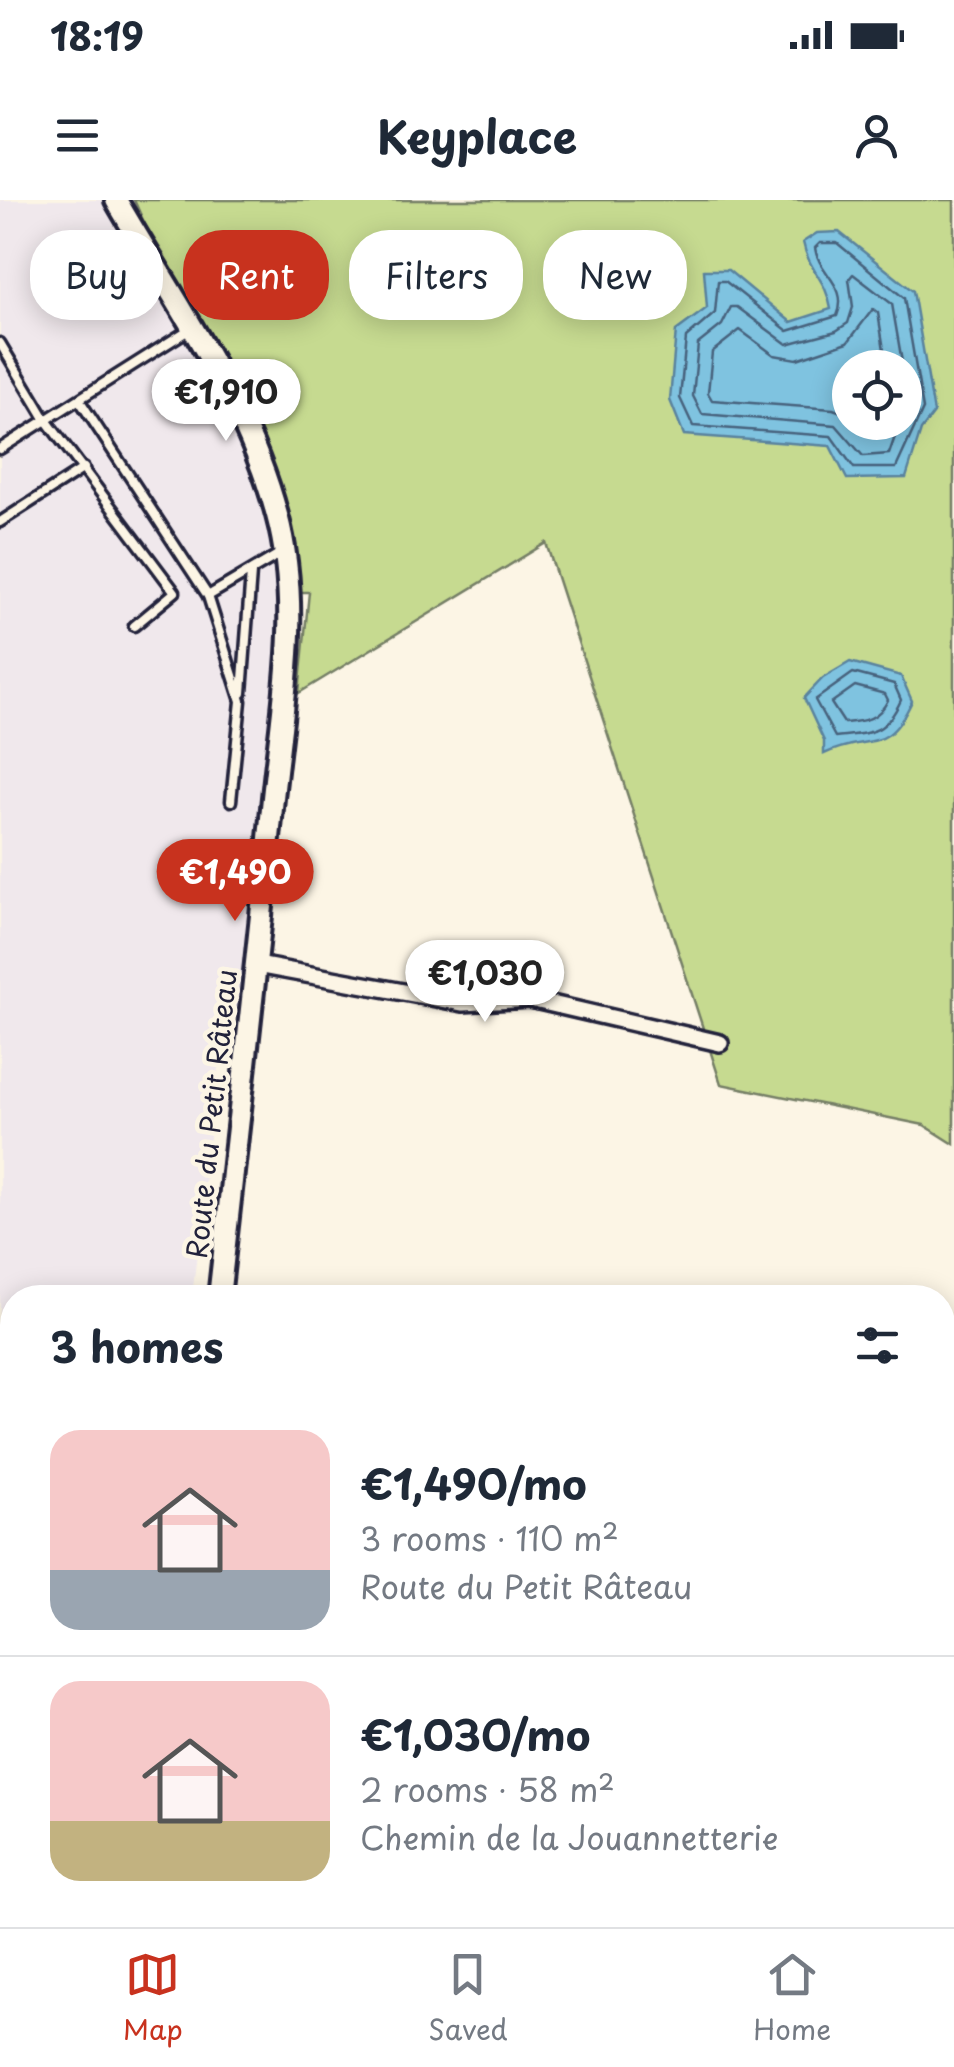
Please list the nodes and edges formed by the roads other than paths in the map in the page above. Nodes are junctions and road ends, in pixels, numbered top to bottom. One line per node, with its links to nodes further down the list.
1 (116, 200): 2 (street, Route du Petit Râteau)
2 (190, 329): 4 (lane); 9 (street, Route du Petit Râteau)
3 (0, 343): 5 (lane)
4 (80, 402): 5 (lane); 11 (lane)
5 (46, 420): 6 (lane); 7 (lane)
6 (0, 449)
7 (84, 468): 8 (lane); 12 (lane)
8 (0, 522)
9 (286, 550): 10 (lane); 15 (street, Route du Petit Râteau)
10 (251, 573): 11 (lane); 13 (lane)
11 (208, 596): 13 (lane)
12 (134, 626)
13 (242, 701): 14 (lane)
14 (231, 801)
15 (256, 966): 16 (street); 17 (street, Route du Petit Râteau)
16 (720, 1043)
17 (220, 1285)

